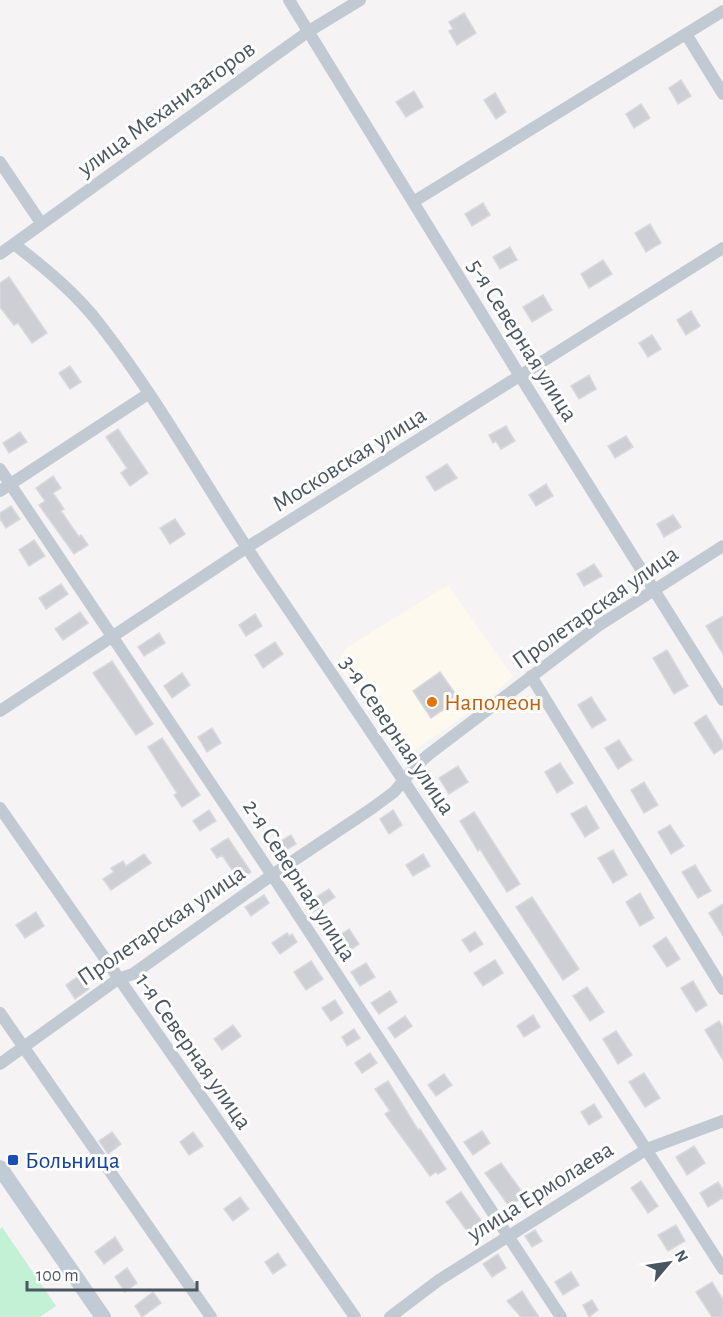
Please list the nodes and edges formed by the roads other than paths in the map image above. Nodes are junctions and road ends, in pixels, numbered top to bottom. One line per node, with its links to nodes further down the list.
1 (289, 0): 4 (street, 5-я Северная улица)
2 (360, 0): 4 (street, улица Механизаторов)
3 (723, 11): 5 (street)
4 (309, 32): 8 (street, 5-я Северная улица); 9 (street, улица Механизаторов)
5 (686, 34): 6 (street); 8 (street)
6 (723, 94)
7 (0, 162): 9 (street)
8 (413, 202): 13 (street, 5-я Северная улица)
9 (41, 223): 10 (street, улица Механизаторов)
10 (14, 244): 12 (street, улица Механизаторов); 14 (street, 3-я Северная улица)
11 (723, 248): 13 (street, Московская улица)
12 (0, 254)
13 (520, 376): 18 (street, Московская улица); 19 (street, 5-я Северная улица)
14 (148, 394): 16 (street); 18 (street, 3-я Северная улица)
15 (0, 469): 16 (street, 2-я Северная улица)
16 (5, 487): 20 (street, 2-я Северная улица)
17 (723, 546): 19 (street, Пролетарская улица)
18 (246, 548): 20 (street, Московская улица); 24 (street, 3-я Северная улица)
19 (654, 589): 21 (street, Пролетарская улица); 22 (street, 5-я Северная улица)
20 (113, 636): 23 (street, Московская улица); 26 (street, 2-я Северная улица)
21 (531, 676): 24 (street, Пролетарская улица); 28 (street)
22 (723, 700)
23 (0, 711)
24 (405, 781): 26 (street, Пролетарская улица); 33 (street, 3-я Северная улица)
25 (0, 808): 27 (street, 1-я Северная улица)
26 (272, 875): 27 (street, Пролетарская улица); 35 (street, 2-я Северная улица)
27 (118, 979): 30 (street, Пролетарская улица); 39 (street, 1-я Северная улица)
28 (723, 989)
29 (0, 1013): 30 (street)
30 (25, 1047): 31 (street, Пролетарская улица); 38 (street)
31 (0, 1064)
32 (723, 1121): 33 (street, улица Ермолаева)
33 (647, 1149): 35 (street, улица Ермолаева); 36 (street, 3-я Северная улица)
34 (0, 1168): 37 (street)
35 (508, 1235): 40 (street, улица Ермолаева); 41 (street, 2-я Северная улица)
36 (723, 1269)
37 (103, 1317)
38 (211, 1317)
39 (356, 1317)
40 (390, 1317)
41 (561, 1317)

